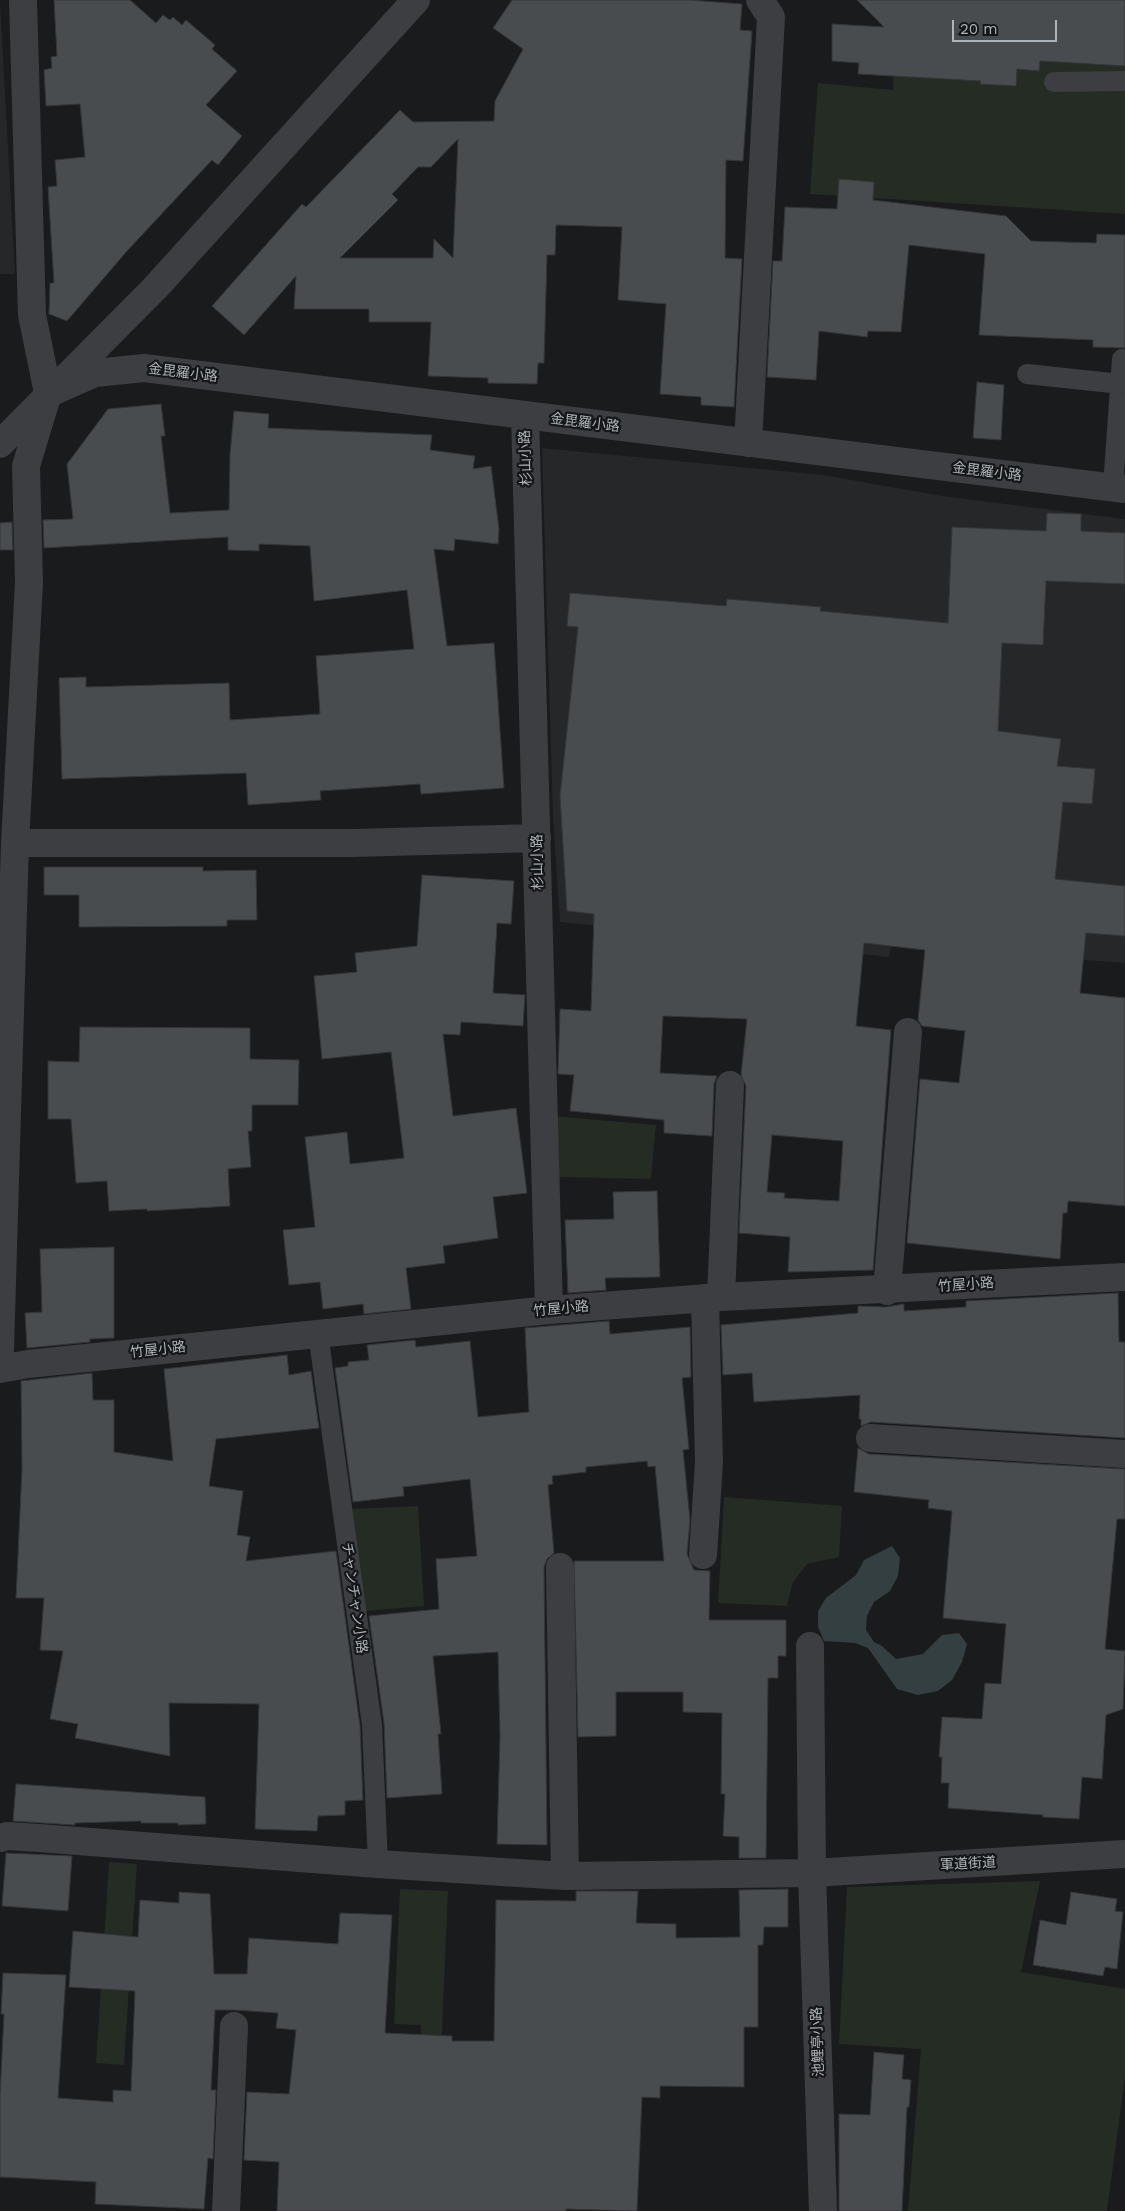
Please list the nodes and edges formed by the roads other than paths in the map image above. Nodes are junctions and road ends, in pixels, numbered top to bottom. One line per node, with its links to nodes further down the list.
1 (23, 0): 9 (street)
2 (416, 0): 9 (street)
3 (760, 0): 11 (street)
4 (1054, 82): 5 (lane)
5 (1125, 82)
6 (1122, 359): 8 (lane)
7 (1027, 374): 8 (lane)
8 (1120, 384): 13 (lane)
9 (48, 394): 10 (street, 金毘羅小路); 12 (street); 15 (street)
10 (525, 415): 11 (street, 金毘羅小路); 14 (street, 杉山小路)
11 (748, 442): 13 (street, 金毘羅小路)
12 (0, 444)
13 (1119, 488)
14 (537, 838): 15 (street); 21 (street, 杉山小路)
15 (15, 843): 23 (street)
16 (908, 1032): 19 (street)
17 (730, 1085): 20 (street)
18 (1125, 1277): 19 (street, 竹屋小路)
19 (887, 1290): 20 (street, 竹屋小路)
20 (713, 1298): 21 (street, 竹屋小路); 27 (street)
21 (549, 1310): 22 (street, 竹屋小路)
22 (318, 1334): 24 (street, 竹屋小路); 32 (lane, チャンチャン小路)
23 (0, 1349)
24 (0, 1369)
25 (870, 1438): 26 (street)
26 (1125, 1454)
27 (703, 1555)
28 (560, 1566): 34 (street)
29 (810, 1646): 33 (street, 池鯉亭小路)
30 (0, 1838): 32 (street, 軍道街道)
31 (1125, 1854): 33 (street, 軍道街道)
32 (378, 1864): 34 (street, 軍道街道)
33 (812, 1873): 34 (street, 軍道街道); 37 (street, 池鯉亭小路)
34 (565, 1876)
35 (234, 2026): 36 (street)
36 (226, 2211)
37 (823, 2211)

